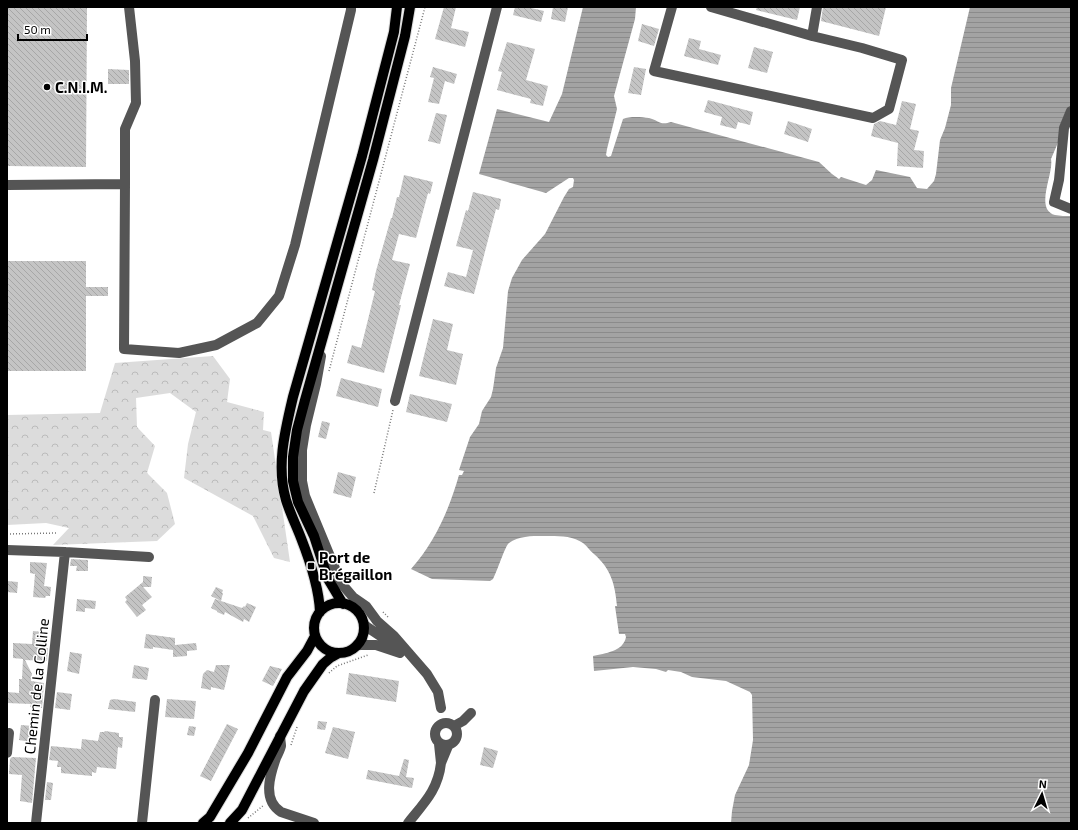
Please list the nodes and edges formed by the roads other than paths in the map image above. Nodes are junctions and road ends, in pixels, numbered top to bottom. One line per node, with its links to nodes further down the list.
1 (129, 7): 12 (street)
2 (351, 7): 12 (street)
3 (398, 7): 21 (main road)
4 (410, 7): 15 (main road)
5 (497, 7): 16 (street)
6 (672, 7): 9 (street)
7 (711, 7): 9 (street)
8 (816, 7): 9 (street)
9 (812, 36)
10 (1071, 111): 11 (street)
11 (1068, 128): 14 (street)
12 (125, 184): 13 (street)
13 (7, 185)
14 (1071, 209)
15 (327, 320): 20 (main road); 26 (street)
16 (395, 401)
17 (7, 550): 18 (street)
18 (65, 552): 19 (street); 35 (street, Chemin de la Colline)
19 (149, 557)
20 (343, 604): 21 (main road); 22 (main road)
21 (320, 612): 23 (main road)
22 (364, 625): 24 (main road); 26 (street)
23 (315, 636): 25 (main road); 37 (main road)
24 (357, 645): 25 (main road); 26 (street)
25 (339, 653): 31 (main road)
26 (416, 660): 29 (street)
27 (155, 700): 36 (street)
28 (470, 713): 29 (street)
29 (447, 725): 32 (street); 32 (street)
30 (9, 734): 33 (street)
31 (280, 736): 38 (main road); 39 (street)
32 (444, 745): 34 (street)
33 (7, 753)
34 (411, 822)
35 (36, 823)
36 (142, 823)
37 (203, 823)
38 (230, 823)
39 (314, 823)

